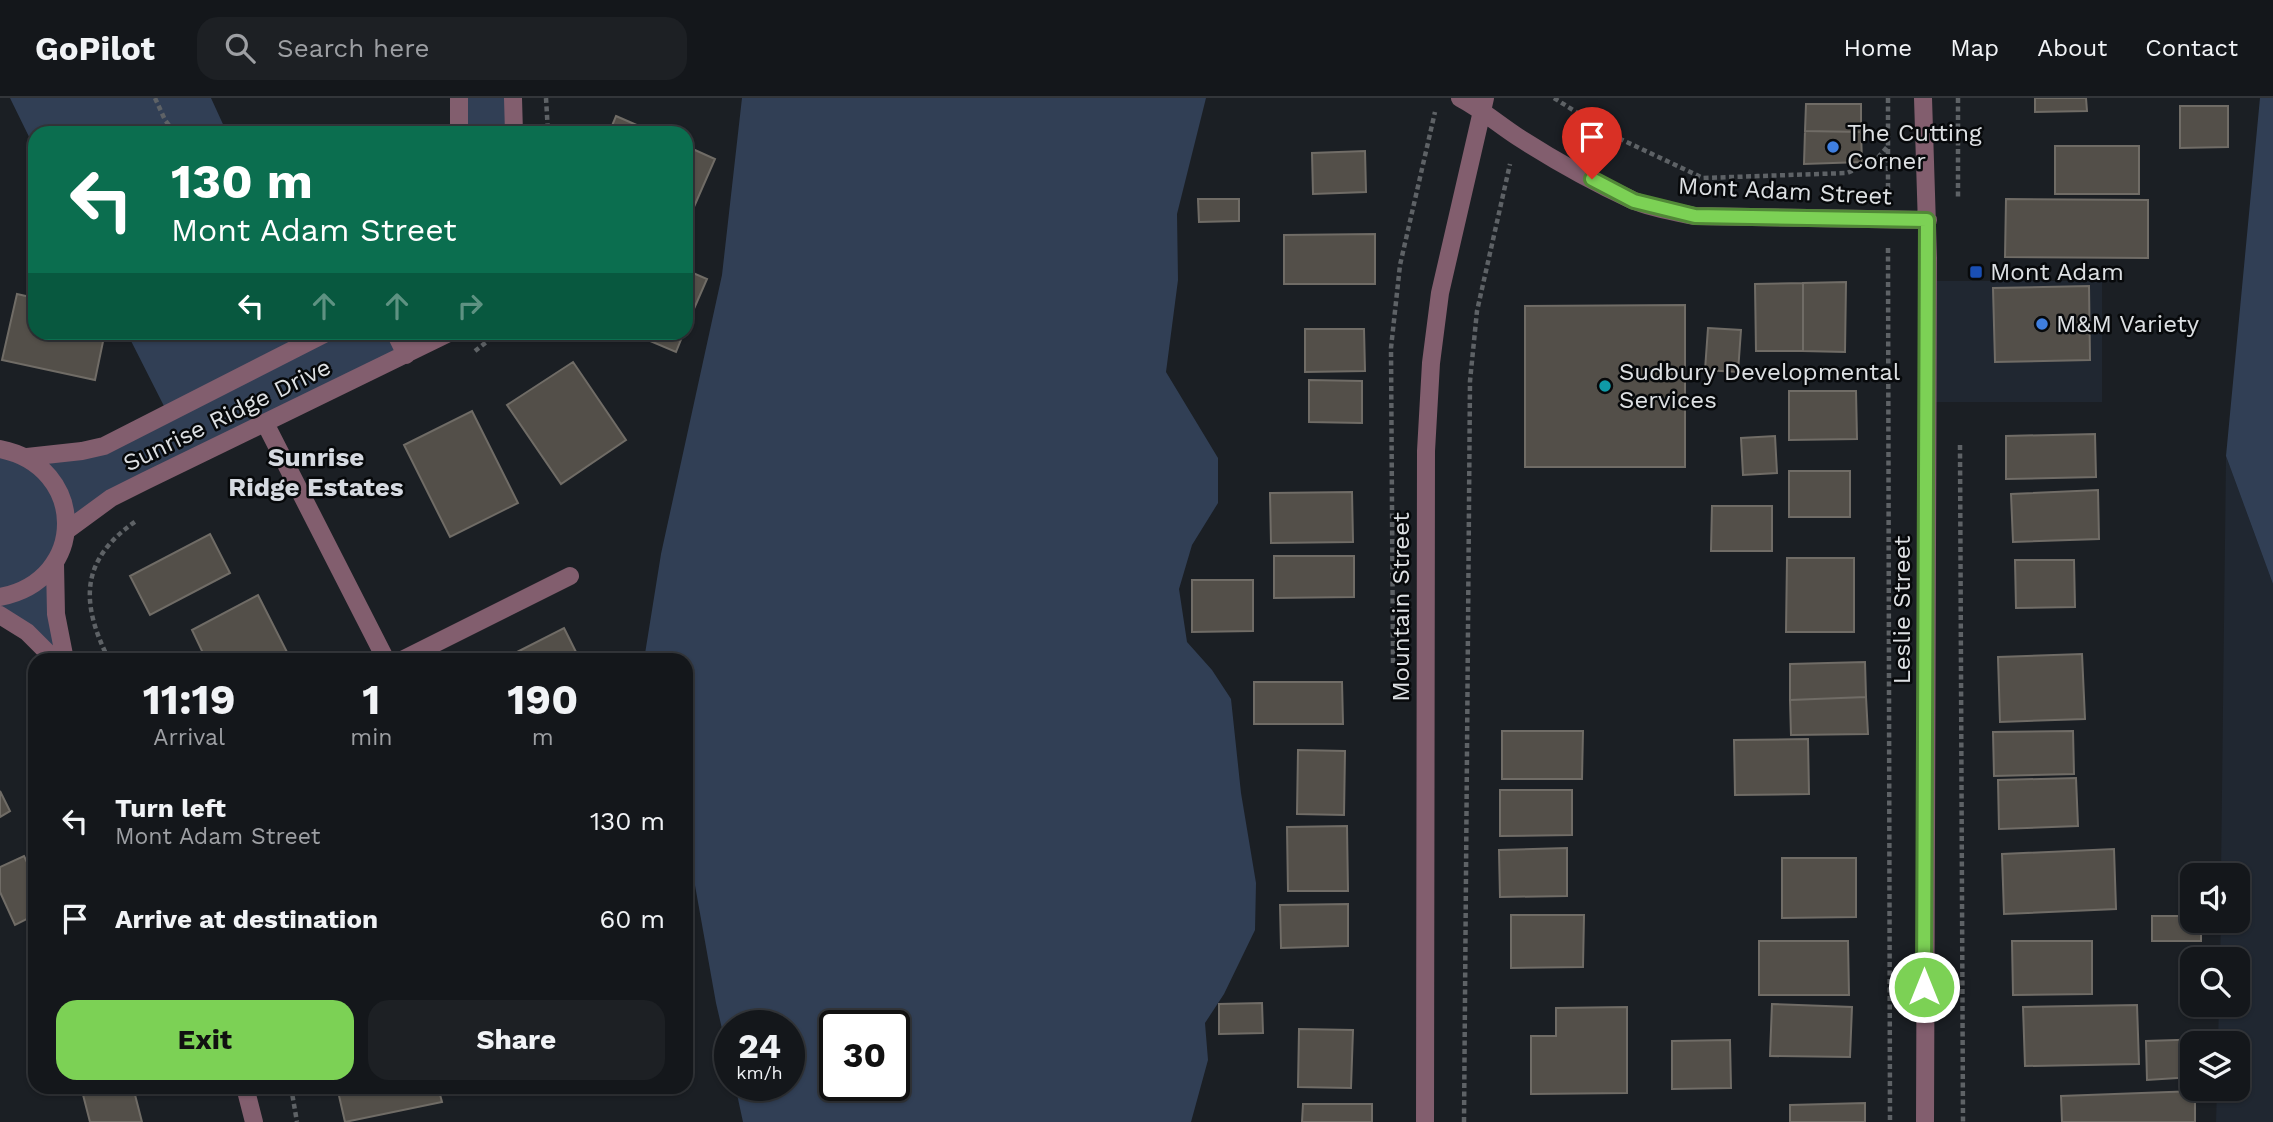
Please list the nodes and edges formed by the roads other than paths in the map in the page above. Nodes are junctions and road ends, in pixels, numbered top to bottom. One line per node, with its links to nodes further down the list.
1 (458, 98): 6 (street)
2 (513, 98): 7 (street)
3 (1460, 98): 5 (street, Mont Adam Street)
4 (1923, 98): 8 (street, Leslie Street)
5 (1483, 104): 8 (street, Mont Adam Street); 27 (street, Mountain Street)
6 (459, 126)
7 (514, 126)
8 (1927, 220): 28 (street, Leslie Street)
9 (312, 340): 15 (street, Sunrise Ridge Drive)
10 (399, 340): 12 (street)
11 (435, 340): 12 (street, Sunrise Ridge Drive)
12 (406, 355): 13 (street, Sunrise Ridge Drive)
13 (265, 423): 16 (street, Sunrise Ridge Drive); 23 (street)
14 (0, 449): 15 (street)
15 (27, 457): 16 (street)
16 (66, 531): 17 (street)
17 (55, 564): 19 (street); 22 (street)
18 (570, 576): 24 (street)
19 (0, 597)
20 (0, 615): 21 (street)
21 (48, 653)
22 (64, 653)
23 (382, 653)
24 (416, 653)
25 (246, 1094): 26 (street)
26 (254, 1122)
27 (1425, 1122)
28 (1925, 1122)

